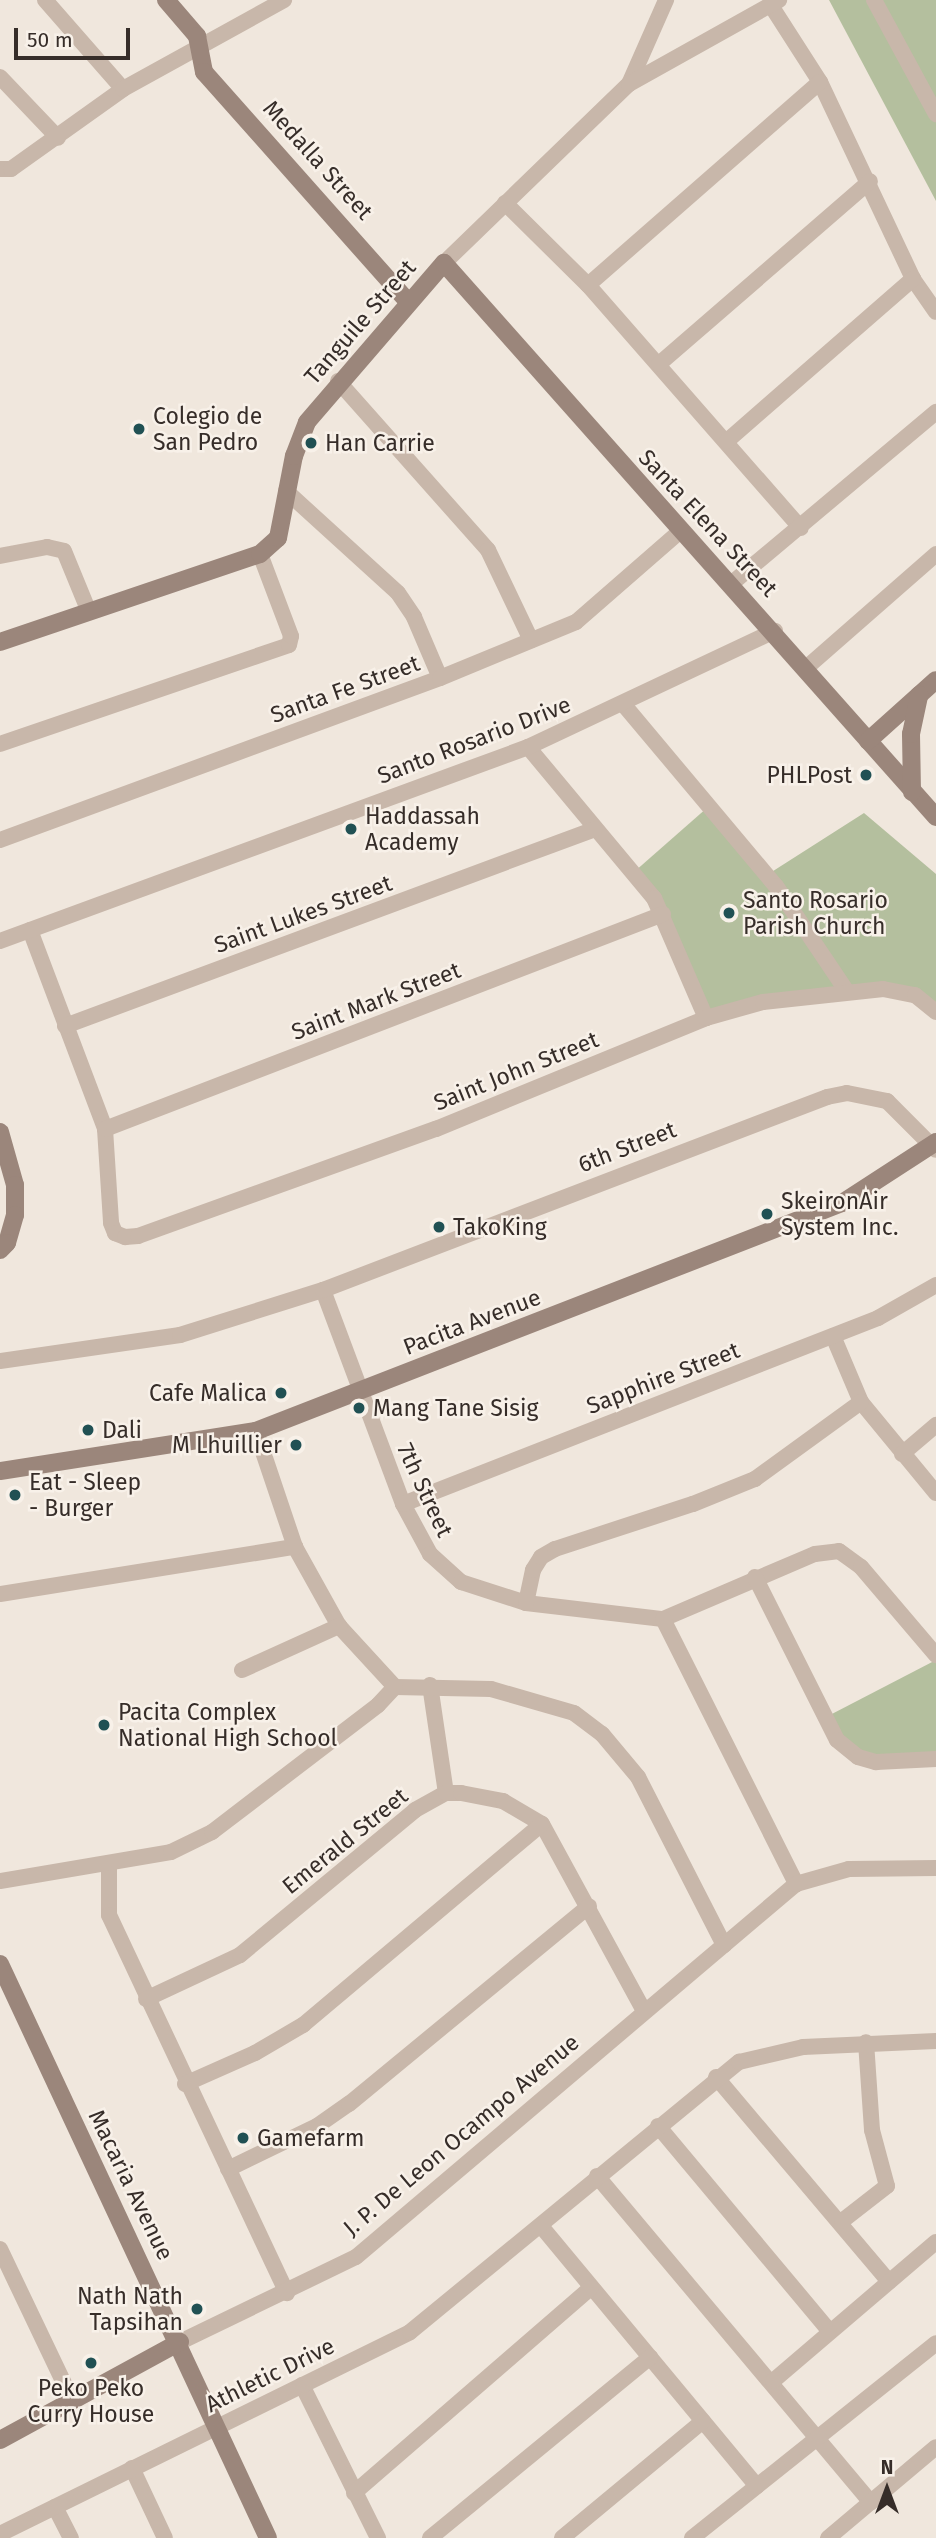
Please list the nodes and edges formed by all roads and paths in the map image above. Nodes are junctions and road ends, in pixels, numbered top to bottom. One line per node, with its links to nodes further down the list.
1 (45, 0): 11 (street)
2 (166, 0): 7 (street)
3 (284, 0): 7 (street)
4 (666, 0): 10 (street)
5 (874, 0): 12 (street)
6 (775, 2): 9 (street); 10 (street, Tanguile Street)
7 (202, 48): 11 (street); 20 (street, Medalla Street)
8 (0, 77): 13 (street)
9 (820, 82): 15 (street); 19 (street)
10 (629, 84): 16 (street, Tanguile Street)
11 (123, 89): 13 (street)
12 (936, 114)
13 (58, 138): 14 (street)
14 (0, 169)
15 (870, 181): 18 (street); 22 (street)
16 (505, 203): 17 (street, Tanguile Street); 19 (street)
17 (444, 263): 20 (street, Tanguile Street); 28 (street, Santa Elena Street)
18 (913, 279): 21 (street); 25 (street)
19 (588, 285): 22 (street)
20 (408, 302): 23 (street, Tanguile Street)
21 (936, 312)
22 (660, 364): 25 (street)
23 (338, 381): 26 (street, Tanguile Street); 35 (street)
24 (936, 412): 27 (street)
25 (727, 441): 27 (street)
26 (286, 491): 29 (street, Tanguile Street); 38 (street)
27 (801, 528): 32 (street)
28 (679, 532): 32 (street, Santa Elena Street); 35 (street, Santa Fe Street)
29 (260, 554): 33 (street); 43 (street)
30 (936, 554): 37 (street)
31 (0, 556): 33 (street)
32 (731, 584): 34 (street, Santa Elena Street)
33 (89, 612): 36 (street)
34 (775, 631): 37 (street, Santa Elena Street); 41 (street, Santo Rosario Drive)
35 (531, 640): 38 (street, Santa Fe Street)
36 (0, 642)
37 (806, 668): 42 (street, Santa Elena Street)
38 (440, 678): 48 (street, Santa Fe Street)
39 (936, 680): 40 (street)
40 (919, 695): 42 (street); 45 (street)
41 (624, 705): 44 (street, Santo Rosario Drive); 52 (street)
42 (868, 741): 45 (street, Santa Elena Street)
43 (0, 744)
44 (528, 747): 47 (street); 50 (street, Santo Rosario Drive)
45 (912, 792): 46 (street, Santa Elena Street)
46 (936, 817)
47 (595, 829): 49 (street); 55 (street, Saint Lukes Street)
48 (0, 840)
49 (663, 914): 54 (street); 56 (street, Saint Mark Street)
50 (30, 930): 51 (street, Santo Rosario Drive); 55 (street)
51 (0, 941)
52 (846, 990): 53 (street, Saint John Street); 54 (street, Saint John Street)
53 (936, 1012)
54 (706, 1018): 56 (street, Saint John Street)
55 (65, 1027): 56 (street)
56 (105, 1129)
57 (0, 1132): 59 (street)
58 (935, 1146): 62 (street, 6th Street); 65 (street, Pacita Avenue)
59 (5, 1159): 60 (street)
60 (0, 1250)
61 (936, 1285): 63 (street, Sapphire Street)
62 (323, 1290): 64 (street, 6th Street); 65 (street, 7th Street)
63 (833, 1336): 66 (street); 72 (street, Sapphire Street)
64 (0, 1361)
65 (360, 1393): 68 (street, Pacita Avenue); 72 (street, 7th Street)
66 (861, 1402): 69 (street); 76 (street)
67 (936, 1425): 69 (street)
68 (256, 1431): 70 (street, Pacita Avenue); 73 (street)
69 (902, 1454): 71 (street)
70 (0, 1471)
71 (936, 1493)
72 (403, 1504): 76 (street, 7th Street)
73 (295, 1547): 75 (street); 78 (street)
74 (755, 1577): 77 (street); 79 (street); 83 (street)
75 (0, 1594)
76 (526, 1603): 77 (street, 7th Street)
77 (663, 1619): 89 (street)
78 (339, 1626): 80 (street); 82 (street)
79 (936, 1655)
80 (242, 1670)
81 (430, 1685): 82 (street); 84 (street); 91 (street)
82 (395, 1687): 86 (street)
83 (936, 1759)
84 (446, 1793): 85 (street); 93 (street, Emerald Street)
85 (542, 1825): 90 (street); 98 (street)
86 (109, 1863): 88 (street); 93 (street)
87 (936, 1868): 89 (street, J. P. De Leon Ocampo Avenue)
88 (0, 1881)
89 (796, 1884): 91 (street, J. P. De Leon Ocampo Avenue)
90 (589, 1906): 94 (street); 100 (street)
91 (724, 1945): 94 (street, J. P. De Leon Ocampo Avenue)
92 (0, 1969): 110 (street, Macaria Avenue)
93 (146, 1999): 98 (street)
94 (644, 2011): 108 (street, J. P. De Leon Ocampo Avenue)
95 (936, 2041): 96 (street, Athletic Drive)
96 (866, 2042): 97 (street, Athletic Drive); 102 (street)
97 (716, 2077): 99 (street, Athletic Drive); 102 (street)
98 (185, 2084): 100 (street)
99 (659, 2126): 101 (street, Athletic Drive); 109 (street)
100 (228, 2169): 108 (street)
101 (597, 2176): 103 (street, Athletic Drive); 113 (street)
102 (842, 2221): 106 (street)
103 (541, 2226): 107 (street); 114 (street, Athletic Drive)
104 (936, 2242): 106 (street)
105 (0, 2249): 115 (street)
106 (889, 2282): 109 (street)
107 (591, 2288): 112 (street); 123 (street)
108 (287, 2293): 110 (street, J. P. De Leon Ocampo Avenue)
109 (830, 2333): 113 (street)
110 (180, 2342): 115 (street, J. P. De Leon Ocampo Avenue); 117 (street, Macaria Avenue)
111 (936, 2343): 118 (street)
112 (650, 2357): 116 (street); 131 (street)
113 (773, 2381): 118 (street)
114 (302, 2385): 117 (street, Athletic Drive); 123 (street)
115 (72, 2400): 119 (street, J. P. De Leon Ocampo Avenue)
116 (703, 2421): 122 (street); 132 (street)
117 (217, 2427): 121 (street, Athletic Drive); 129 (street, Macaria Avenue)
118 (820, 2438): 122 (street); 124 (street)
119 (0, 2440)
120 (936, 2447): 124 (street)
121 (132, 2468): 125 (street, Athletic Drive); 128 (street)
122 (757, 2486): 133 (street)
123 (354, 2493): 130 (street)
124 (871, 2502): 134 (street)
125 (55, 2507): 126 (street, Athletic Drive); 127 (street)
126 (0, 2534)
127 (71, 2538)
128 (166, 2538)
129 (268, 2538)
130 (378, 2538)
131 (430, 2538)
132 (562, 2538)
133 (692, 2538)
134 (828, 2538)

